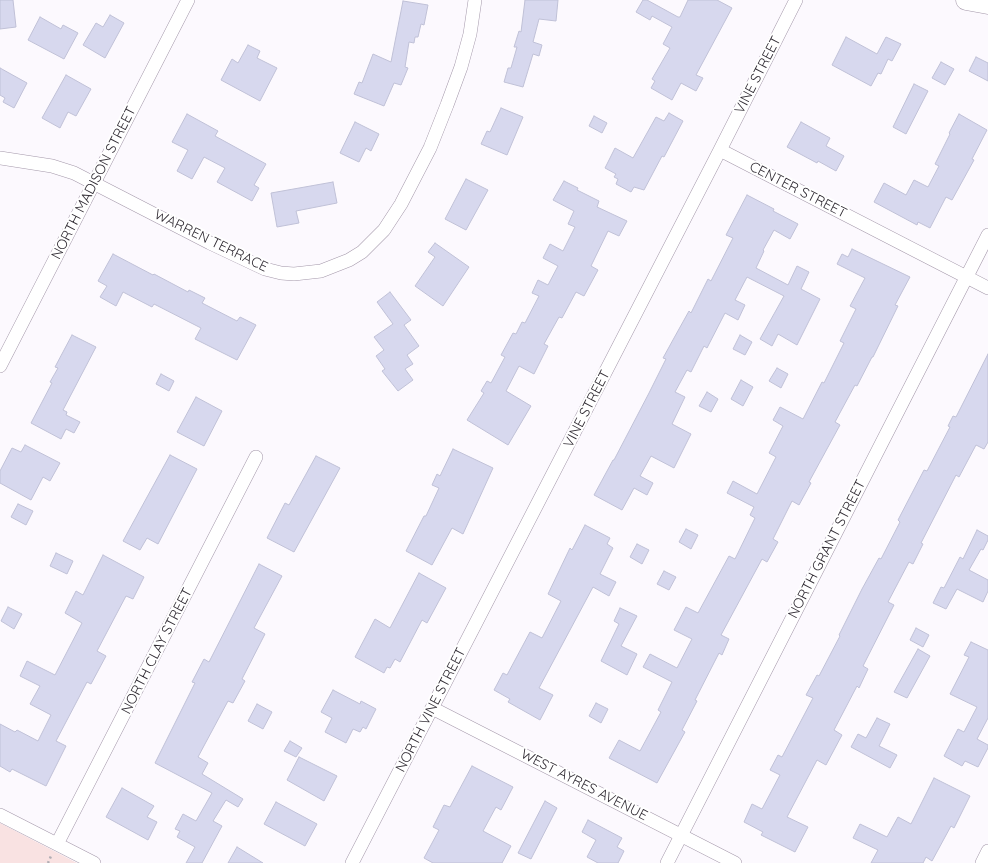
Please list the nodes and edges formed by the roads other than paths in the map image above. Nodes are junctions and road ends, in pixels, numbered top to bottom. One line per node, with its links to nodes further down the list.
1 (188, 0): 8 (street, NORTH MADISON STREET)
2 (475, 0): 8 (street, WARREN TERRACE)
3 (796, 0): 6 (street, VINE STREET)
4 (966, 0): 5 (main road)
5 (988, 4)
6 (720, 150): 10 (street, CENTER STREET); 14 (street, VINE STREET)
7 (0, 158): 8 (street, WARREN TERRACE)
8 (94, 183): 12 (street, NORTH MADISON STREET)
9 (988, 235): 10 (street, NORTH GRANT STREET)
10 (967, 277): 11 (street, CENTER STREET); 17 (street, NORTH GRANT STREET)
11 (988, 288)
12 (0, 366)
13 (256, 457): 18 (street, NORTH CLAY STREET)
14 (510, 557): 15 (street, NORTH VINE STREET)
15 (432, 708): 17 (street, WEST AYRES AVENUE); 21 (street, NORTH VINE STREET)
16 (0, 815): 18 (street)
17 (681, 835): 22 (street, NORTH GRANT STREET); 23 (street, WEST AYRES AVENUE)
18 (57, 844): 20 (street)
19 (988, 851): 24 (street)
20 (94, 863)
21 (352, 863)
22 (667, 863)
23 (735, 863)
24 (982, 863)

